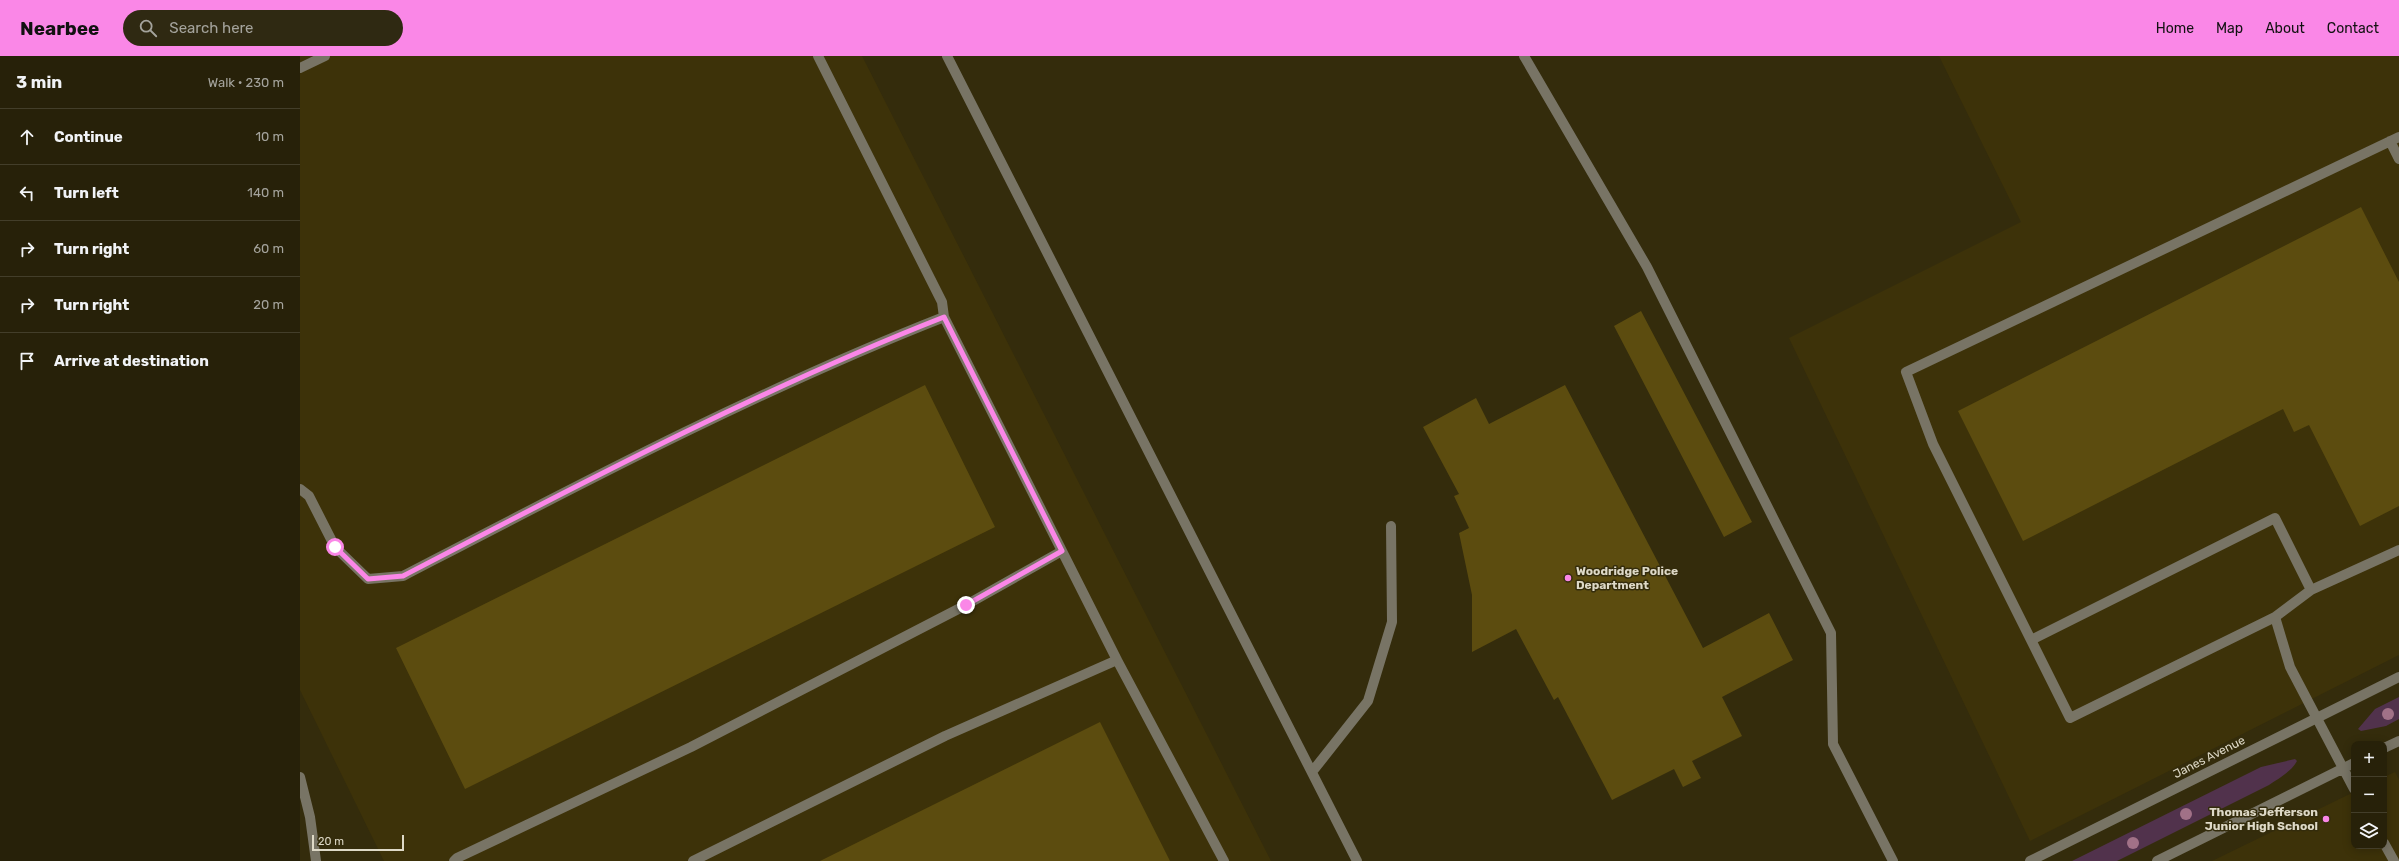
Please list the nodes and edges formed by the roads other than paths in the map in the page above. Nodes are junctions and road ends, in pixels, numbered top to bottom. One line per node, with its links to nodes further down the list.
1 (325, 56): 5 (street)
2 (818, 56): 8 (street)
3 (947, 56): 23 (street)
4 (1524, 56): 32 (street)
5 (300, 68)
6 (2394, 139): 7 (street); 15 (street)
7 (2399, 159)
8 (944, 317): 9 (street); 12 (street)
9 (300, 489)
10 (1391, 526): 23 (street)
11 (2399, 550): 13 (street)
12 (1062, 551): 16 (street); 28 (street)
13 (2311, 590): 14 (street); 15 (street)
14 (2275, 617): 15 (street); 18 (street)
15 (2031, 640)
16 (1117, 660): 29 (street); 30 (street)
17 (2399, 677): 18 (street, Janes Avenue)
18 (2317, 718): 22 (street); 33 (street, Janes Avenue)
19 (2399, 741): 20 (street)
20 (2387, 747)
21 (2351, 764): 22 (street)
22 (2343, 768): 25 (street); 34 (street)
23 (1312, 772): 31 (street)
24 (300, 777): 27 (street)
25 (2351, 783)
26 (2387, 848): 35 (street)
27 (316, 861)
28 (454, 861)
29 (693, 861)
30 (1224, 861)
31 (1357, 861)
32 (1893, 861)
33 (2030, 861)
34 (2157, 861)
35 (2394, 861)

